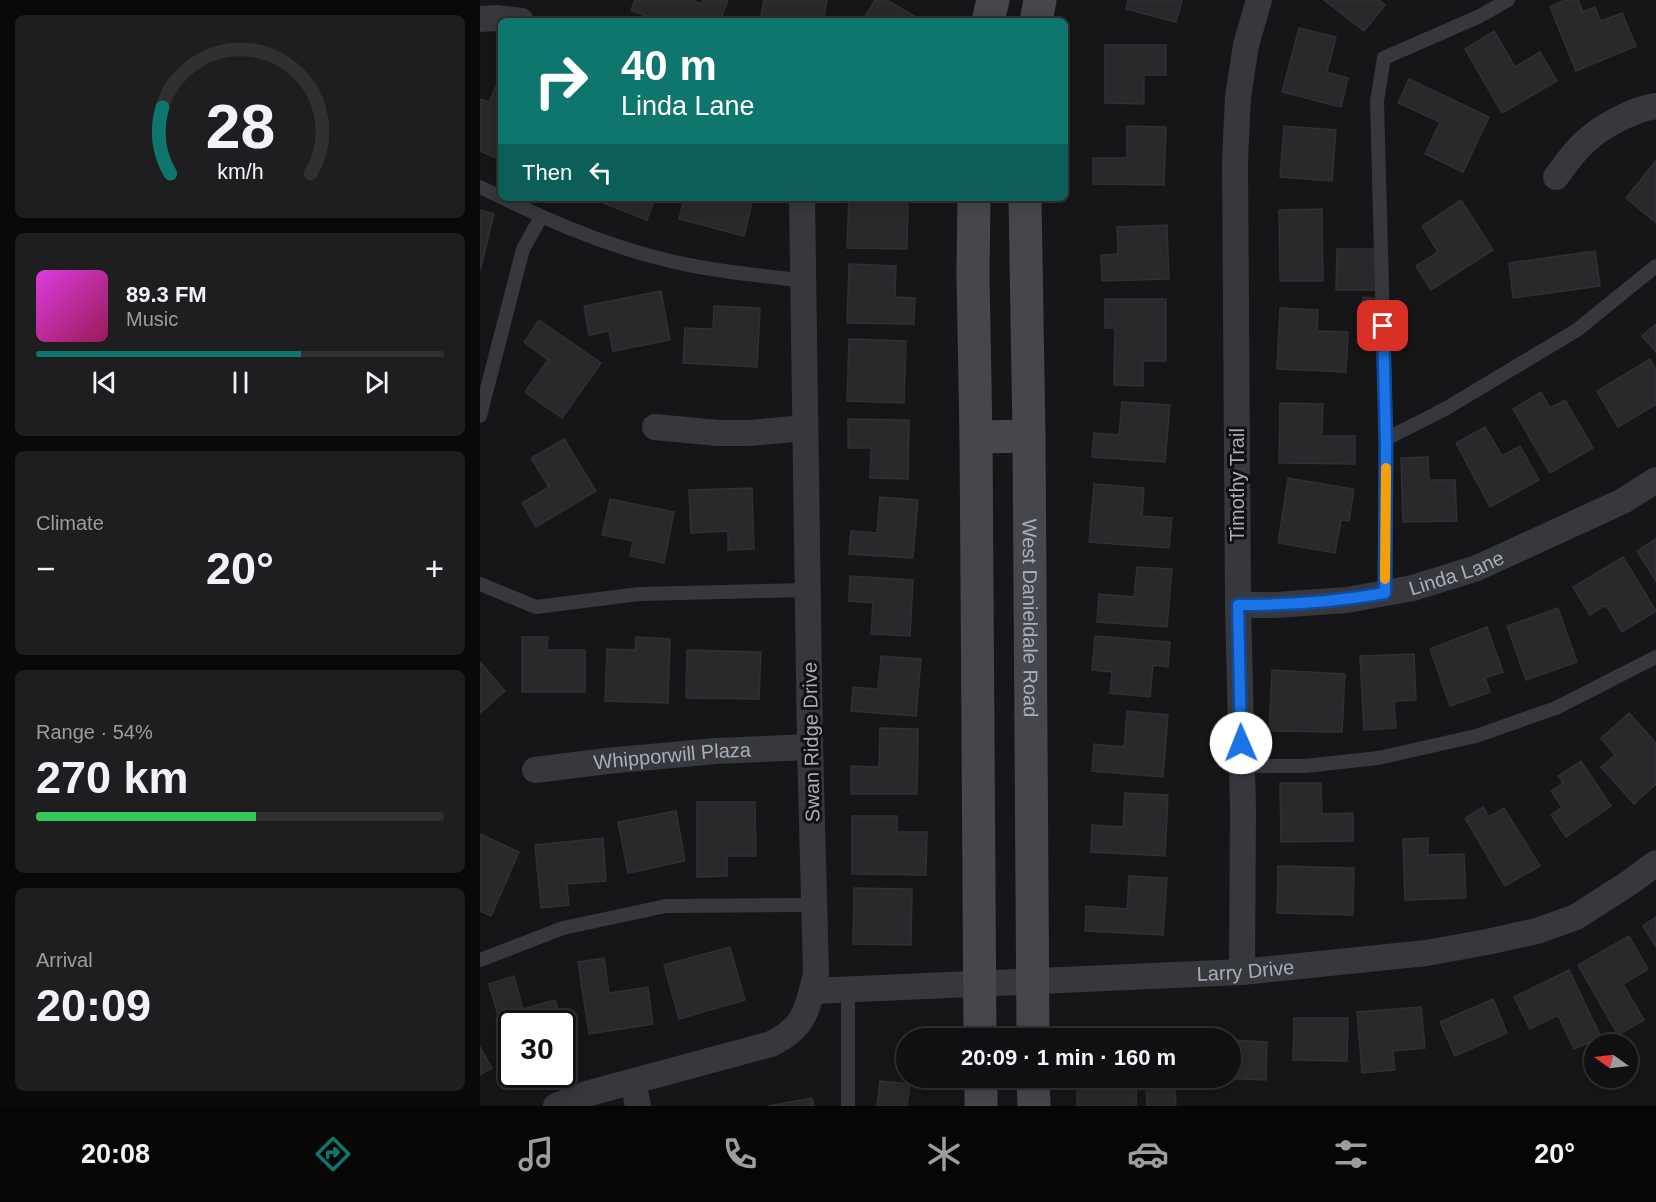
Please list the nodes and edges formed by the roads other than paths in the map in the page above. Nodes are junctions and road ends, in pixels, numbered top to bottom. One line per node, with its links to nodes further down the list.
1 (993, 0): 6 (main road)
2 (1040, 0): 7 (main road)
3 (1259, 0): 30 (street, Timothy Trail)
4 (1508, 0): 25 (lane)
5 (498, 18): 8 (street)
6 (989, 18)
7 (1037, 18)
8 (480, 19)
9 (1656, 106): 10 (street)
10 (1556, 177)
11 (480, 187): 12 (lane)
12 (498, 196)
13 (508, 201): 17 (lane)
14 (802, 201): 19 (street, Swan Ridge Drive)
15 (974, 201): 24 (main road)
16 (1025, 201): 23 (main road, West Danieldale Road)
17 (541, 218): 19 (lane); 20 (lane)
18 (1656, 266): 25 (lane)
19 (804, 281): 22 (street, Swan Ridge Drive)
20 (480, 416)
21 (655, 427): 22 (street)
22 (806, 428): 28 (street, Swan Ridge Drive)
23 (1029, 436): 24 (main road); 39 (main road, West Danieldale Road)
24 (976, 437): 40 (main road)
25 (1386, 439): 29 (lane)
26 (1656, 480): 29 (street, Linda Lane)
27 (480, 584): 28 (lane)
28 (808, 590): 32 (street, Swan Ridge Drive)
29 (1385, 593): 30 (street, Linda Lane)
30 (1238, 605): 33 (street, Timothy Trail)
31 (1656, 657): 33 (lane)
32 (810, 747): 34 (street, Whipporwill Plaza); 36 (street, Swan Ridge Drive)
33 (1242, 766): 38 (street, Timothy Trail)
34 (535, 770)
35 (1656, 863): 38 (street, Larry Drive)
36 (814, 905): 37 (lane); 42 (street, Swan Ridge Drive)
37 (480, 960)
38 (1242, 972): 39 (street, Larry Drive)
39 (1031, 982): 40 (street, Larry Drive); 44 (main road, West Danieldale Road)
40 (978, 984): 41 (street, Larry Drive); 43 (main road)
41 (848, 989): 42 (street, Larry Drive); 49 (lane)
42 (812, 991): 47 (street, Swan Ridge Drive)
43 (980, 1028)
44 (1033, 1028)
45 (981, 1088): 50 (main road)
46 (1033, 1088): 51 (main road)
47 (636, 1094): 48 (street, Swan Ridge Drive)
48 (556, 1106)
49 (848, 1106)
50 (981, 1106)
51 (1034, 1106)

